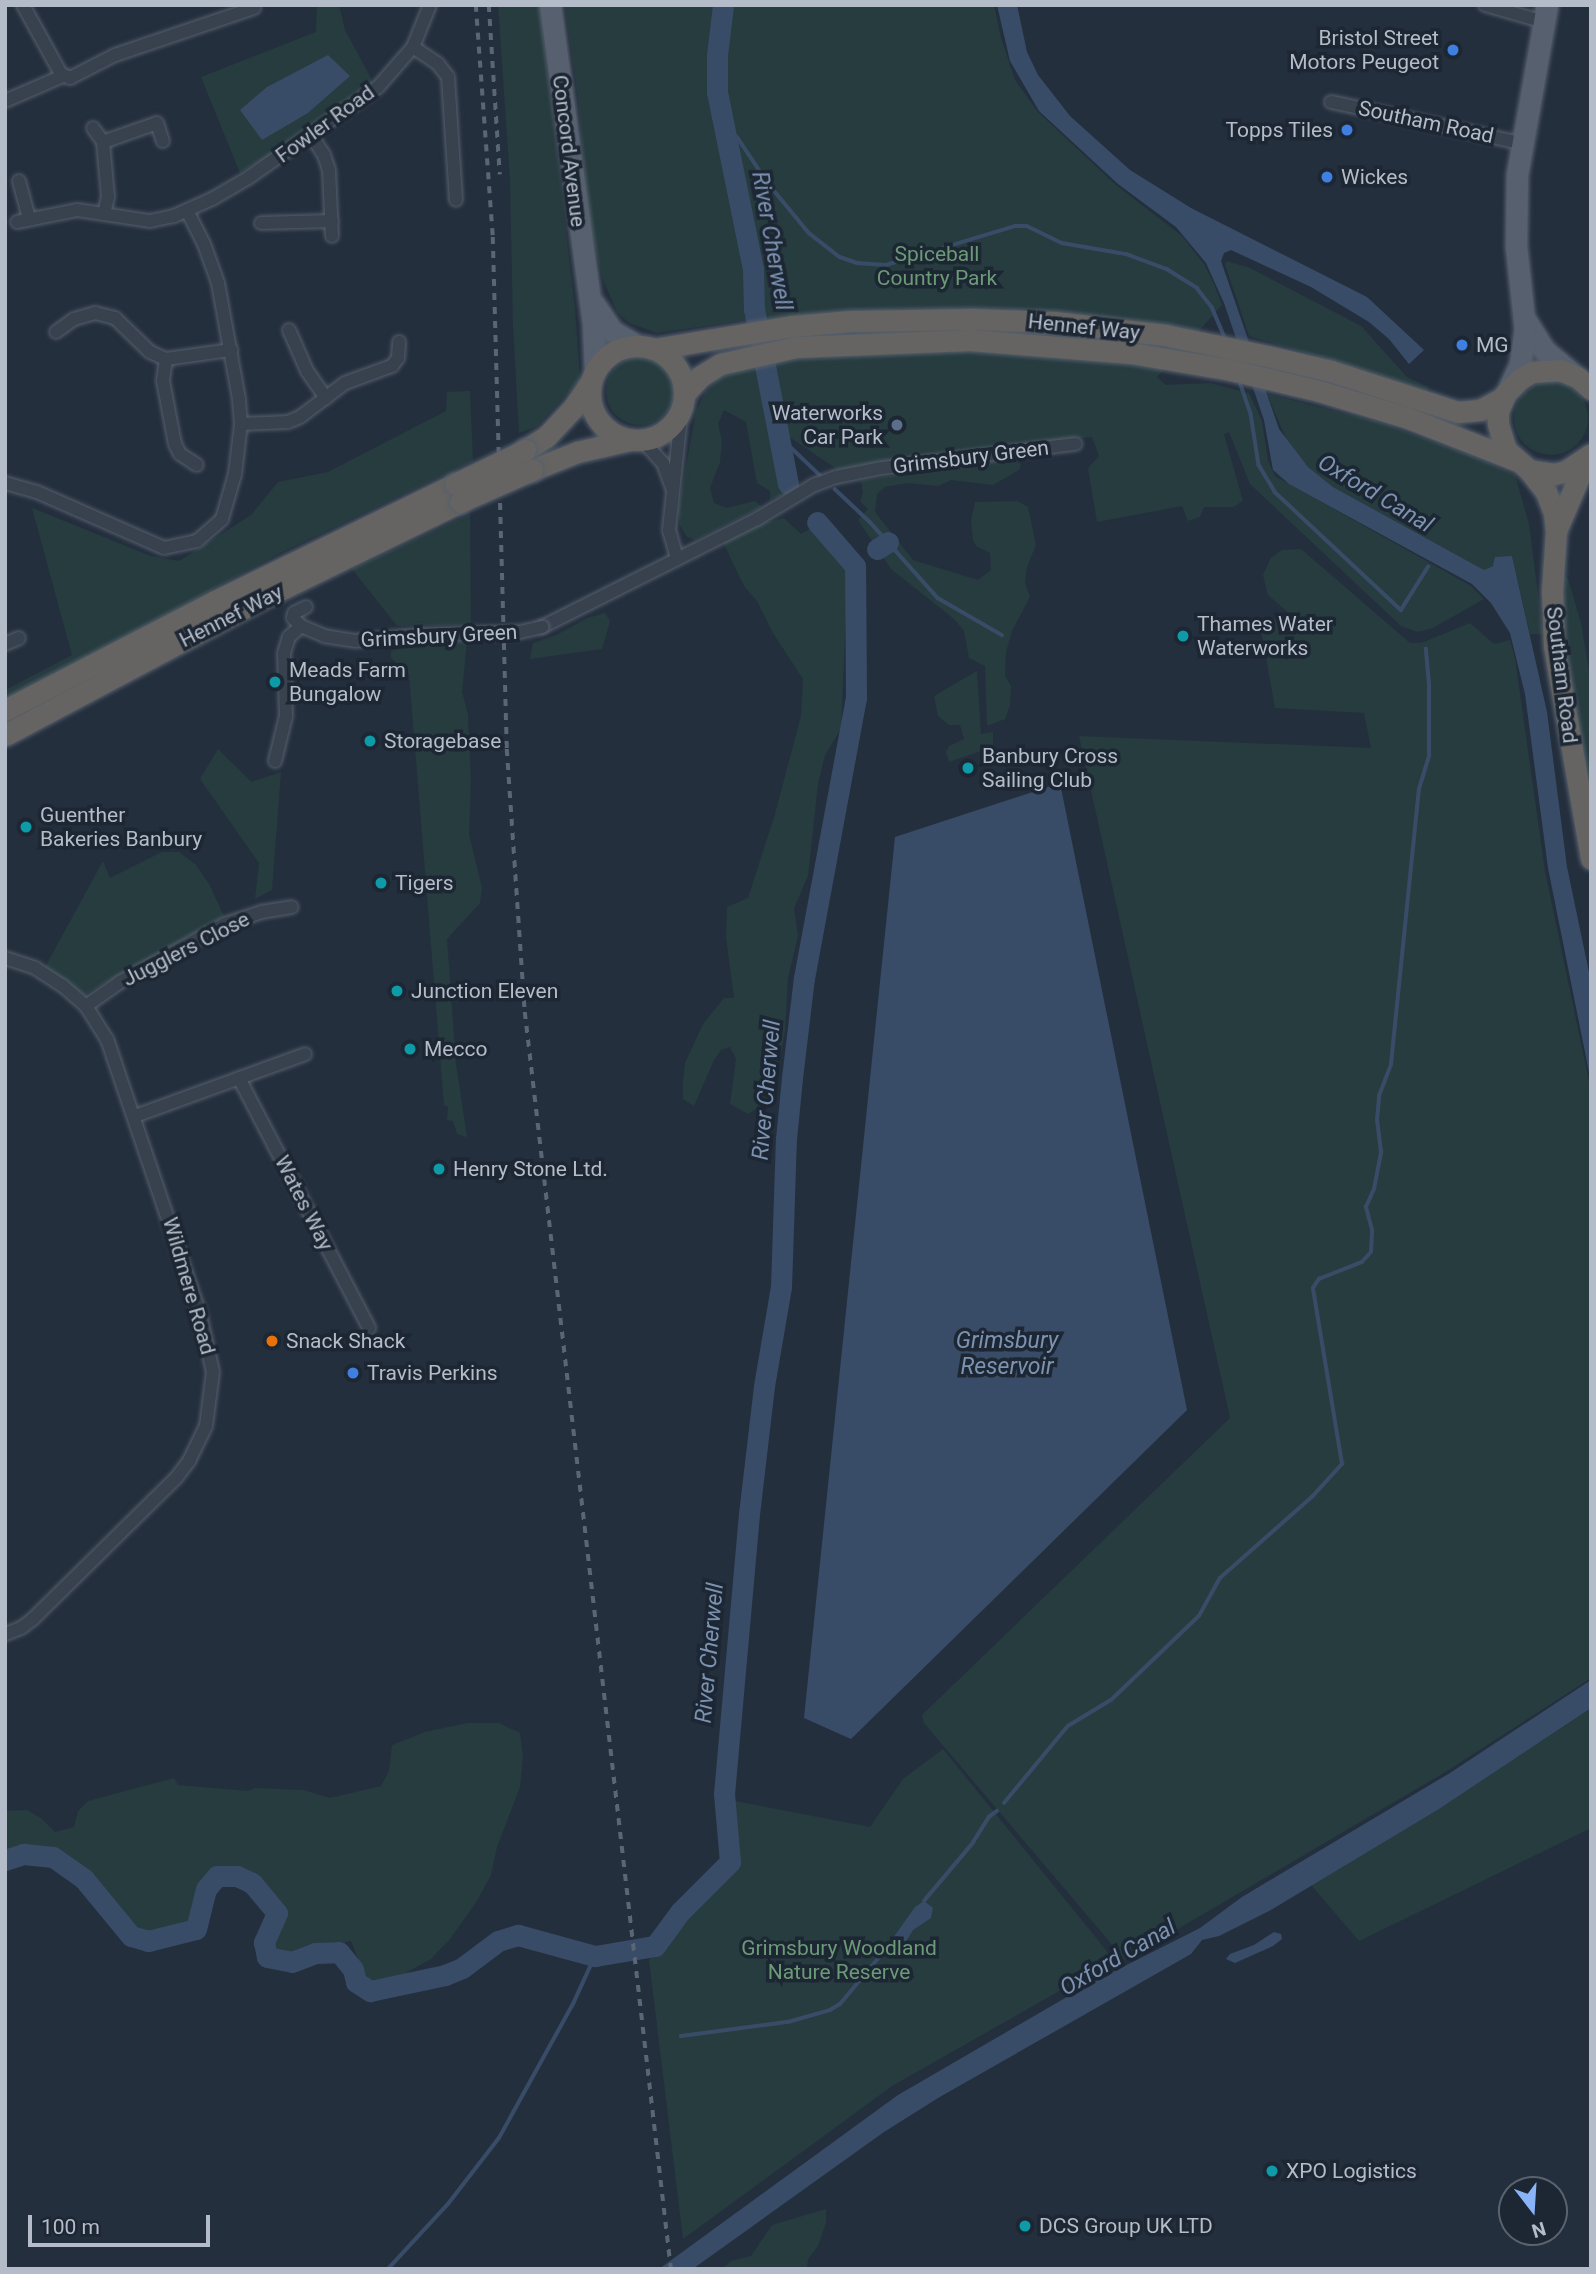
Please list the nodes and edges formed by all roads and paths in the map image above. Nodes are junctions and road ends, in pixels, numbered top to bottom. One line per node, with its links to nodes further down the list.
1 (23, 5): 8 (street)
2 (430, 5): 7 (street, Fowler Road)
3 (550, 5): 23 (main road, Concord Avenue)
4 (1485, 5): 6 (street)
5 (254, 8): 8 (street)
6 (1545, 14): 15 (main road, Southam Road)
7 (413, 47): 12 (street, Fowler Road); 17 (street)
8 (64, 76): 9 (street)
9 (5, 101)
10 (1331, 102): 15 (street, Southam Road)
11 (93, 128): 14 (street)
12 (311, 135): 18 (street, Fowler Road); 20 (street)
13 (163, 141): 14 (street)
14 (103, 142): 19 (street)
15 (1521, 143): 24 (main road, Southam Road)
16 (19, 181): 19 (street, Fowler Road)
17 (456, 200)
18 (187, 211): 19 (street, Fowler Road); 29 (street)
19 (104, 214)
20 (332, 221): 21 (street); 22 (street)
21 (261, 223)
22 (332, 236)
23 (589, 296): 28 (main road, Concord Avenue); 31 (main road, Concord Avenue)
24 (1526, 320): 32 (main road, Southam Road); 33 (main road, Southam Road)
25 (289, 330): 34 (street)
26 (56, 332): 30 (street)
27 (399, 342): 34 (street)
28 (646, 347): 31 (highway); 33 (highway, Hennef Way); 35 (highway)
29 (231, 349): 30 (street); 36 (street)
30 (166, 359): 42 (street)
31 (593, 376): 37 (highway); 40 (highway)
32 (1583, 381): 33 (highway, Hennef Way)
33 (1506, 393): 41 (highway, Southam Road)
34 (326, 398): 36 (street)
35 (683, 400): 37 (highway); 41 (highway, Hennef Way); 44 (street)
36 (241, 424): 43 (street)
37 (637, 440): 40 (highway); 44 (street)
38 (1076, 443): 47 (street, Grimsbury Green)
39 (1589, 456): 41 (highway); 46 (highway, Southam Road)
40 (528, 460): 45 (highway, bridge)
41 (1522, 465): 46 (highway, Southam Road)
42 (197, 466)
43 (5, 483)
44 (673, 490): 47 (street)
45 (458, 493): 52 (highway, Hennef Way); 53 (highway, Hennef Way)
46 (1556, 531): 55 (highway, Southam Road)
47 (677, 558): 49 (street, Grimsbury Green, bridge)
48 (306, 607): 49 (street)
49 (301, 626): 54 (street)
50 (19, 638): 51 (street)
51 (5, 644)
52 (5, 710)
53 (5, 735)
54 (275, 761)
55 (1591, 859)
56 (292, 907): 58 (street, Jugglers Close)
57 (5, 958): 58 (street, Wildmere Road)
58 (86, 1006): 61 (street, Wildmere Road)
59 (305, 1054): 60 (street)
60 (239, 1078): 61 (street); 62 (street, Wates Way)
61 (135, 1116): 63 (street, Wildmere Road)
62 (369, 1328)
63 (5, 1634)

